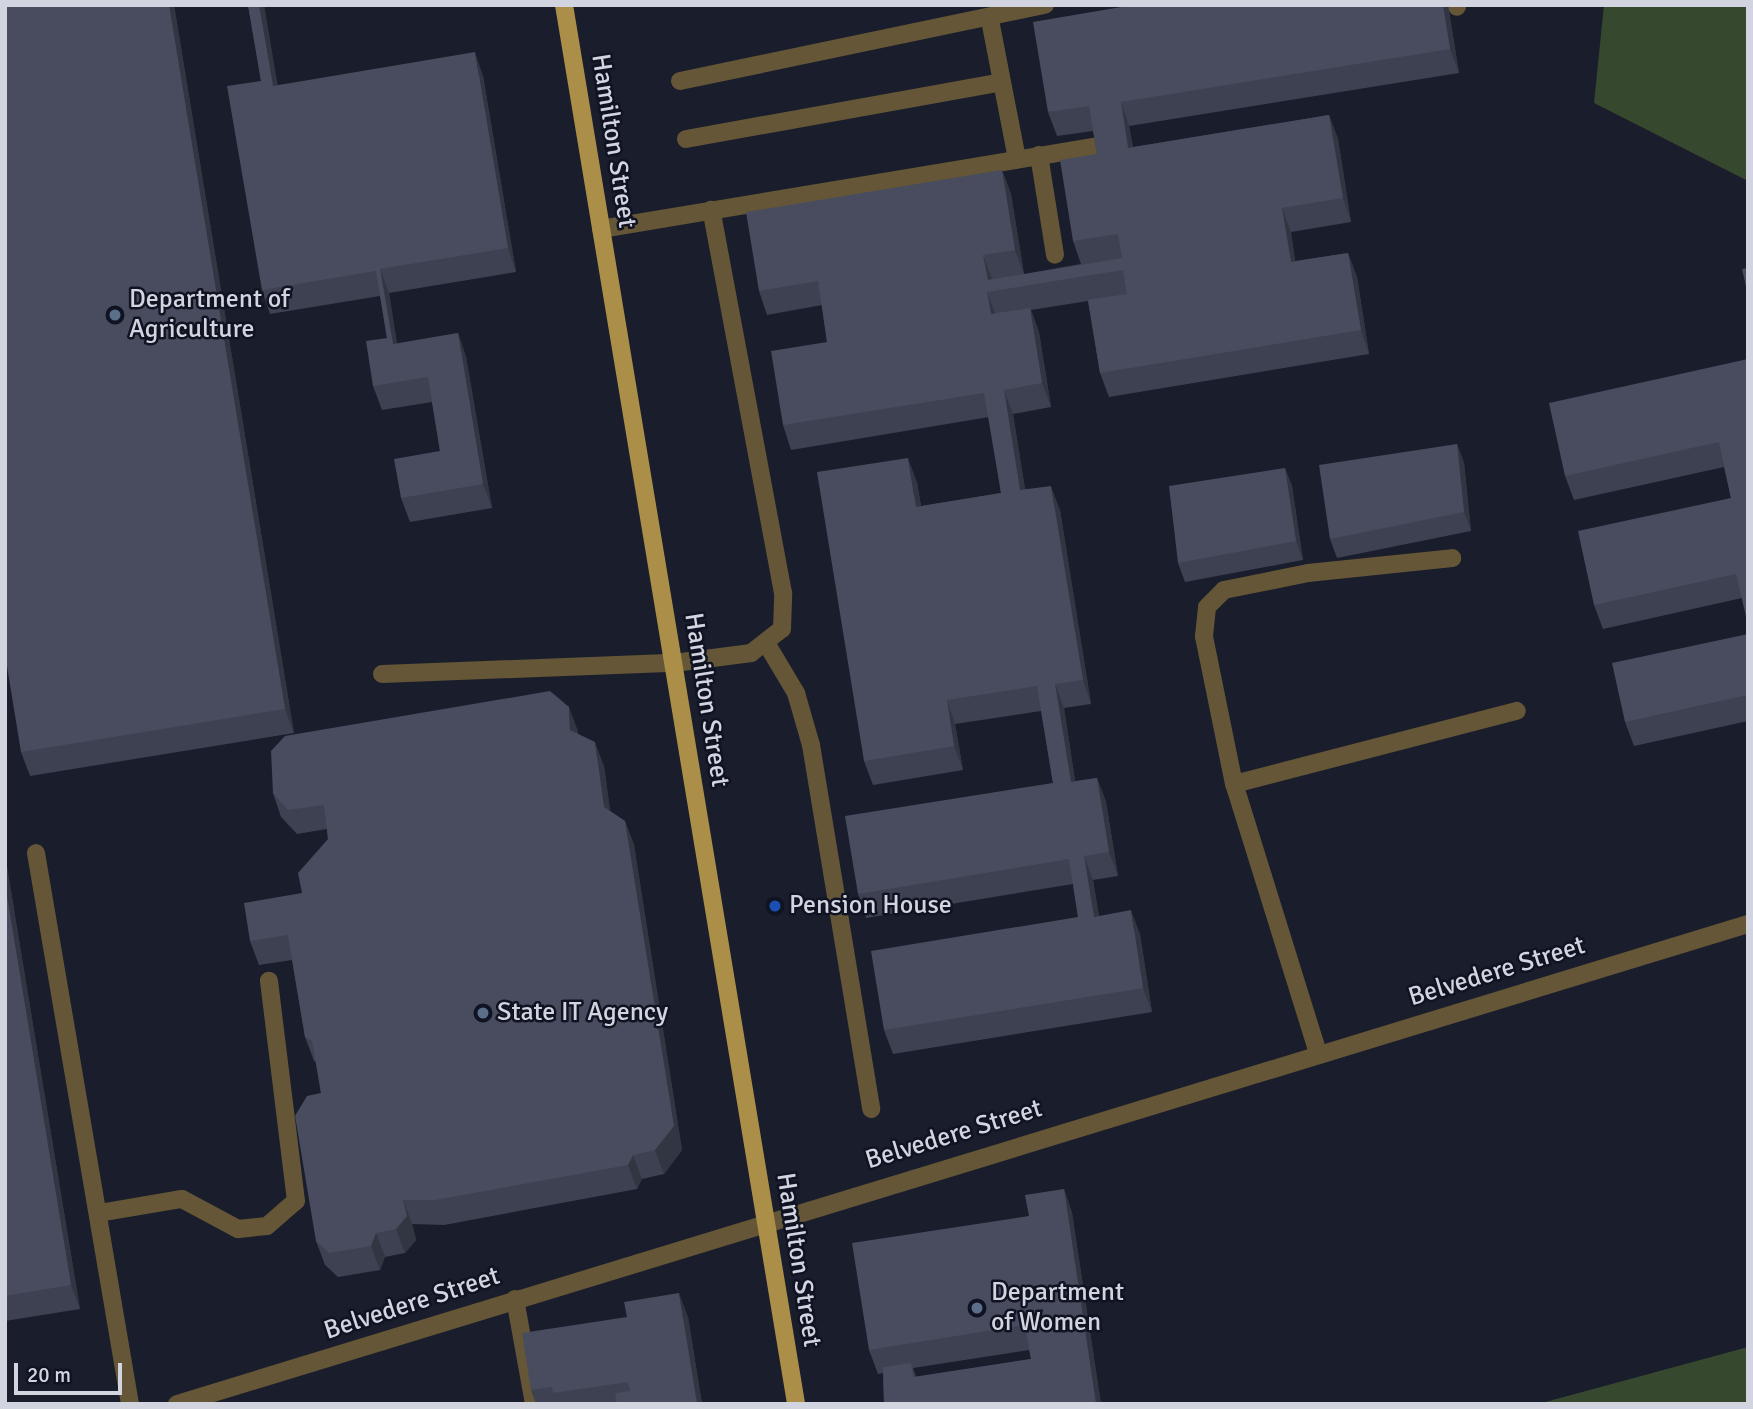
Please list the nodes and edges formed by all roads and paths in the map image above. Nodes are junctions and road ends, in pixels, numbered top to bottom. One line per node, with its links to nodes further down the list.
1 (564, 5): 11 (main road, Hamilton Street)
2 (1045, 5): 3 (street)
3 (990, 20): 4 (street); 5 (street)
4 (680, 81)
5 (1002, 82): 6 (street); 9 (street)
6 (686, 139)
7 (1099, 146): 8 (street)
8 (1039, 155): 9 (street); 12 (street)
9 (1017, 159): 10 (street)
10 (711, 210): 11 (street); 14 (street)
11 (601, 229): 15 (main road, Hamilton Street)
12 (1055, 255)
13 (1452, 558): 18 (street)
14 (768, 646): 15 (street); 23 (street)
15 (674, 663): 16 (street); 25 (main road, Hamilton Street)
16 (382, 674)
17 (1517, 711): 18 (street)
18 (1234, 784): 22 (street)
19 (36, 853): 24 (street)
20 (1748, 925): 22 (street, Belvedere Street)
21 (269, 981): 24 (street)
22 (1318, 1054): 25 (street, Belvedere Street)
23 (871, 1109)
24 (99, 1213): 27 (street)
25 (765, 1219): 26 (street, Belvedere Street); 30 (main road, Hamilton Street)
26 (515, 1299): 28 (street, Belvedere Street); 29 (street)
27 (130, 1404)
28 (177, 1404)
29 (534, 1404)
30 (796, 1404)

